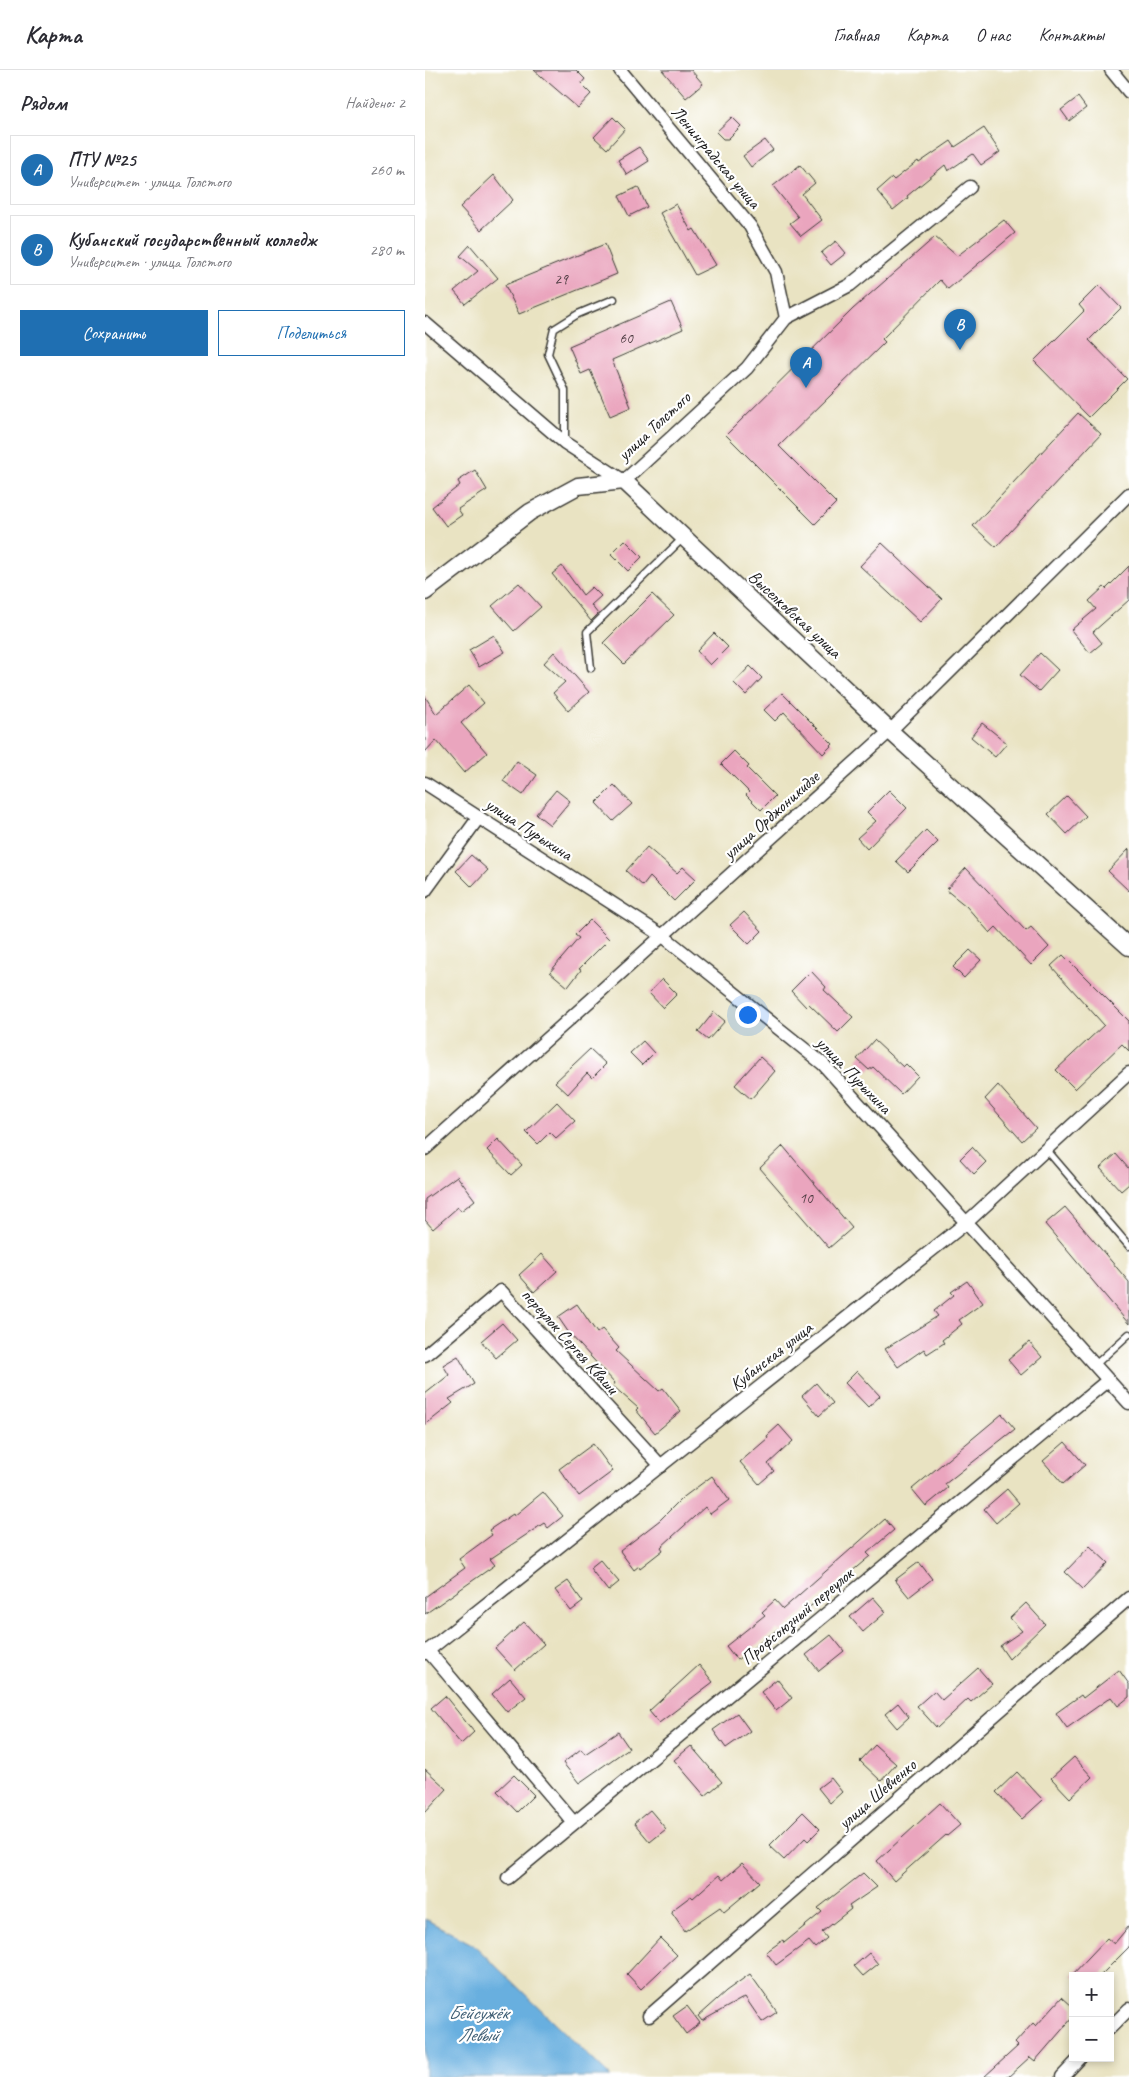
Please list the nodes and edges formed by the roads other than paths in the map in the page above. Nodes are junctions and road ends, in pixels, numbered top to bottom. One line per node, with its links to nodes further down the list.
1 (620, 70): 6 (street, Ленинградская улица)
2 (1111, 70): 3 (street)
3 (1129, 92)
4 (970, 187): 6 (street, улица Толстого)
5 (614, 299): 8 (lane)
6 (786, 318): 9 (street, улица Толстого)
7 (425, 323): 8 (street, Выселковская улица)
8 (565, 443): 9 (street, Выселковская улица)
9 (624, 481): 11 (street, Выселковская улица); 12 (street, улица Толстого)
10 (1129, 494): 14 (street, улица Орджоникидзе)
11 (684, 537): 13 (lane); 14 (street, Выселковская улица)
12 (425, 592)
13 (591, 668)
14 (890, 731): 18 (street, улица Орджоникидзе); 19 (street, Выселковская улица)
15 (425, 783): 16 (street, улица Пурыхина)
16 (479, 817): 17 (street); 18 (street, улица Пурыхина)
17 (425, 891)
18 (663, 936): 21 (street, улица Орджоникидзе); 23 (street, улица Пурыхина)
19 (1129, 946)
20 (1129, 1073): 22 (street, Кубанская улица)
21 (425, 1149)
22 (1046, 1149): 23 (street, Кубанская улица); 24 (lane)
23 (966, 1223): 27 (street, улица Пурыхина); 30 (street, Кубанская улица)
24 (1129, 1246)
25 (1129, 1334): 27 (lane)
26 (425, 1355): 30 (street, переулок Сергея Кваши)
27 (1095, 1365): 28 (street, улица Пурыхина)
28 (1108, 1380): 29 (street, улица Пурыхина); 33 (street, Профсоюзный переулок)
29 (1129, 1403)
30 (661, 1466): 32 (street, Кубанская улица)
31 (1129, 1598): 36 (street, улица Шевченко)
32 (427, 1652): 33 (street)
33 (574, 1823): 34 (street, Профсоюзный переулок)
34 (508, 1878)
35 (1129, 2009): 37 (street)
36 (649, 2016)
37 (1114, 2024)
38 (1076, 2062): 39 (street)
39 (1062, 2077)

